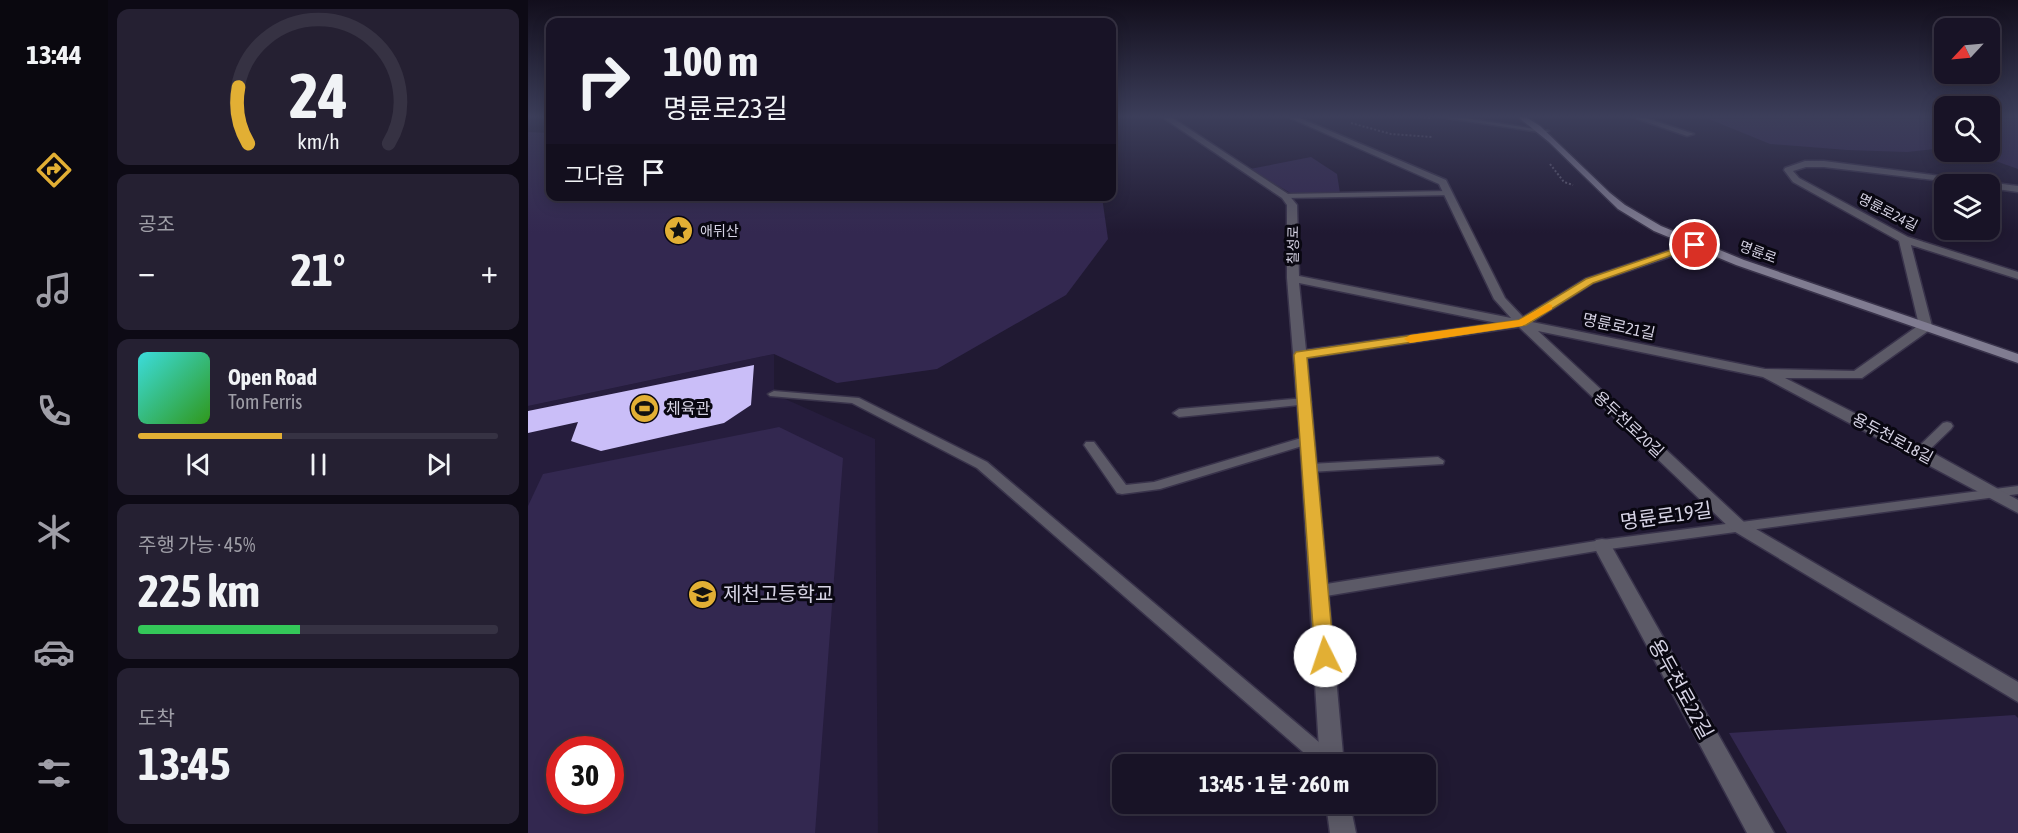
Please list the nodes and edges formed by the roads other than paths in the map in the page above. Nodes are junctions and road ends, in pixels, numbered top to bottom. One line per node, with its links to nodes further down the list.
1 (1225, 156): 8 (street)
2 (1382, 156): 7 (street, 용두천로20길)
3 (1569, 156): 10 (street, 명륜로)
4 (1934, 178): 9 (street, 명륜로24길)
5 (2000, 187): 6 (street)
6 (2018, 189)
7 (1448, 193): 8 (lane); 13 (street, 용두천로20길)
8 (1286, 196): 12 (street, 칠성로)
9 (1904, 238): 11 (street, 명륜로24길); 14 (street)
10 (1695, 245): 13 (street); 14 (street, 명륜로)
11 (2018, 276)
12 (1293, 278): 13 (street, 명륜로21길); 15 (street, 칠성로)
13 (1522, 323): 15 (street); 17 (street, 명륜로21길); 30 (street, 용두천로20길)
14 (1926, 326): 16 (street, 명륜로); 17 (street, 명륜로21길)
15 (1300, 355): 19 (street, 칠성로)
16 (2018, 359)
17 (1765, 373): 24 (street, 용두천로18길)
18 (774, 394): 34 (lane)
19 (1305, 402): 20 (lane); 22 (street, 칠성로)
20 (1179, 413)
21 (1947, 426): 24 (lane)
22 (1308, 440): 23 (lane); 26 (street, 칠성로)
23 (1090, 445)
24 (1920, 452): 28 (street, 용두천로18길)
25 (1438, 461): 26 (lane)
26 (1310, 468): 32 (street, 칠성로)
27 (2018, 490): 28 (lane, 명륜로19길)
28 (1994, 494): 29 (street, 용두천로18길); 30 (lane, 명륜로19길)
29 (2018, 507)
30 (1738, 526): 31 (lane, 명륜로19길); 33 (street, 용두천로20길)
31 (1602, 545): 32 (lane, 명륜로19길); 38 (street, 용두천로22길)
32 (1320, 591): 35 (street, 칠성로)
33 (2018, 693)
34 (1319, 754)
35 (1331, 754)
36 (1339, 814): 37 (street)
37 (1342, 833)
38 (1761, 833)

